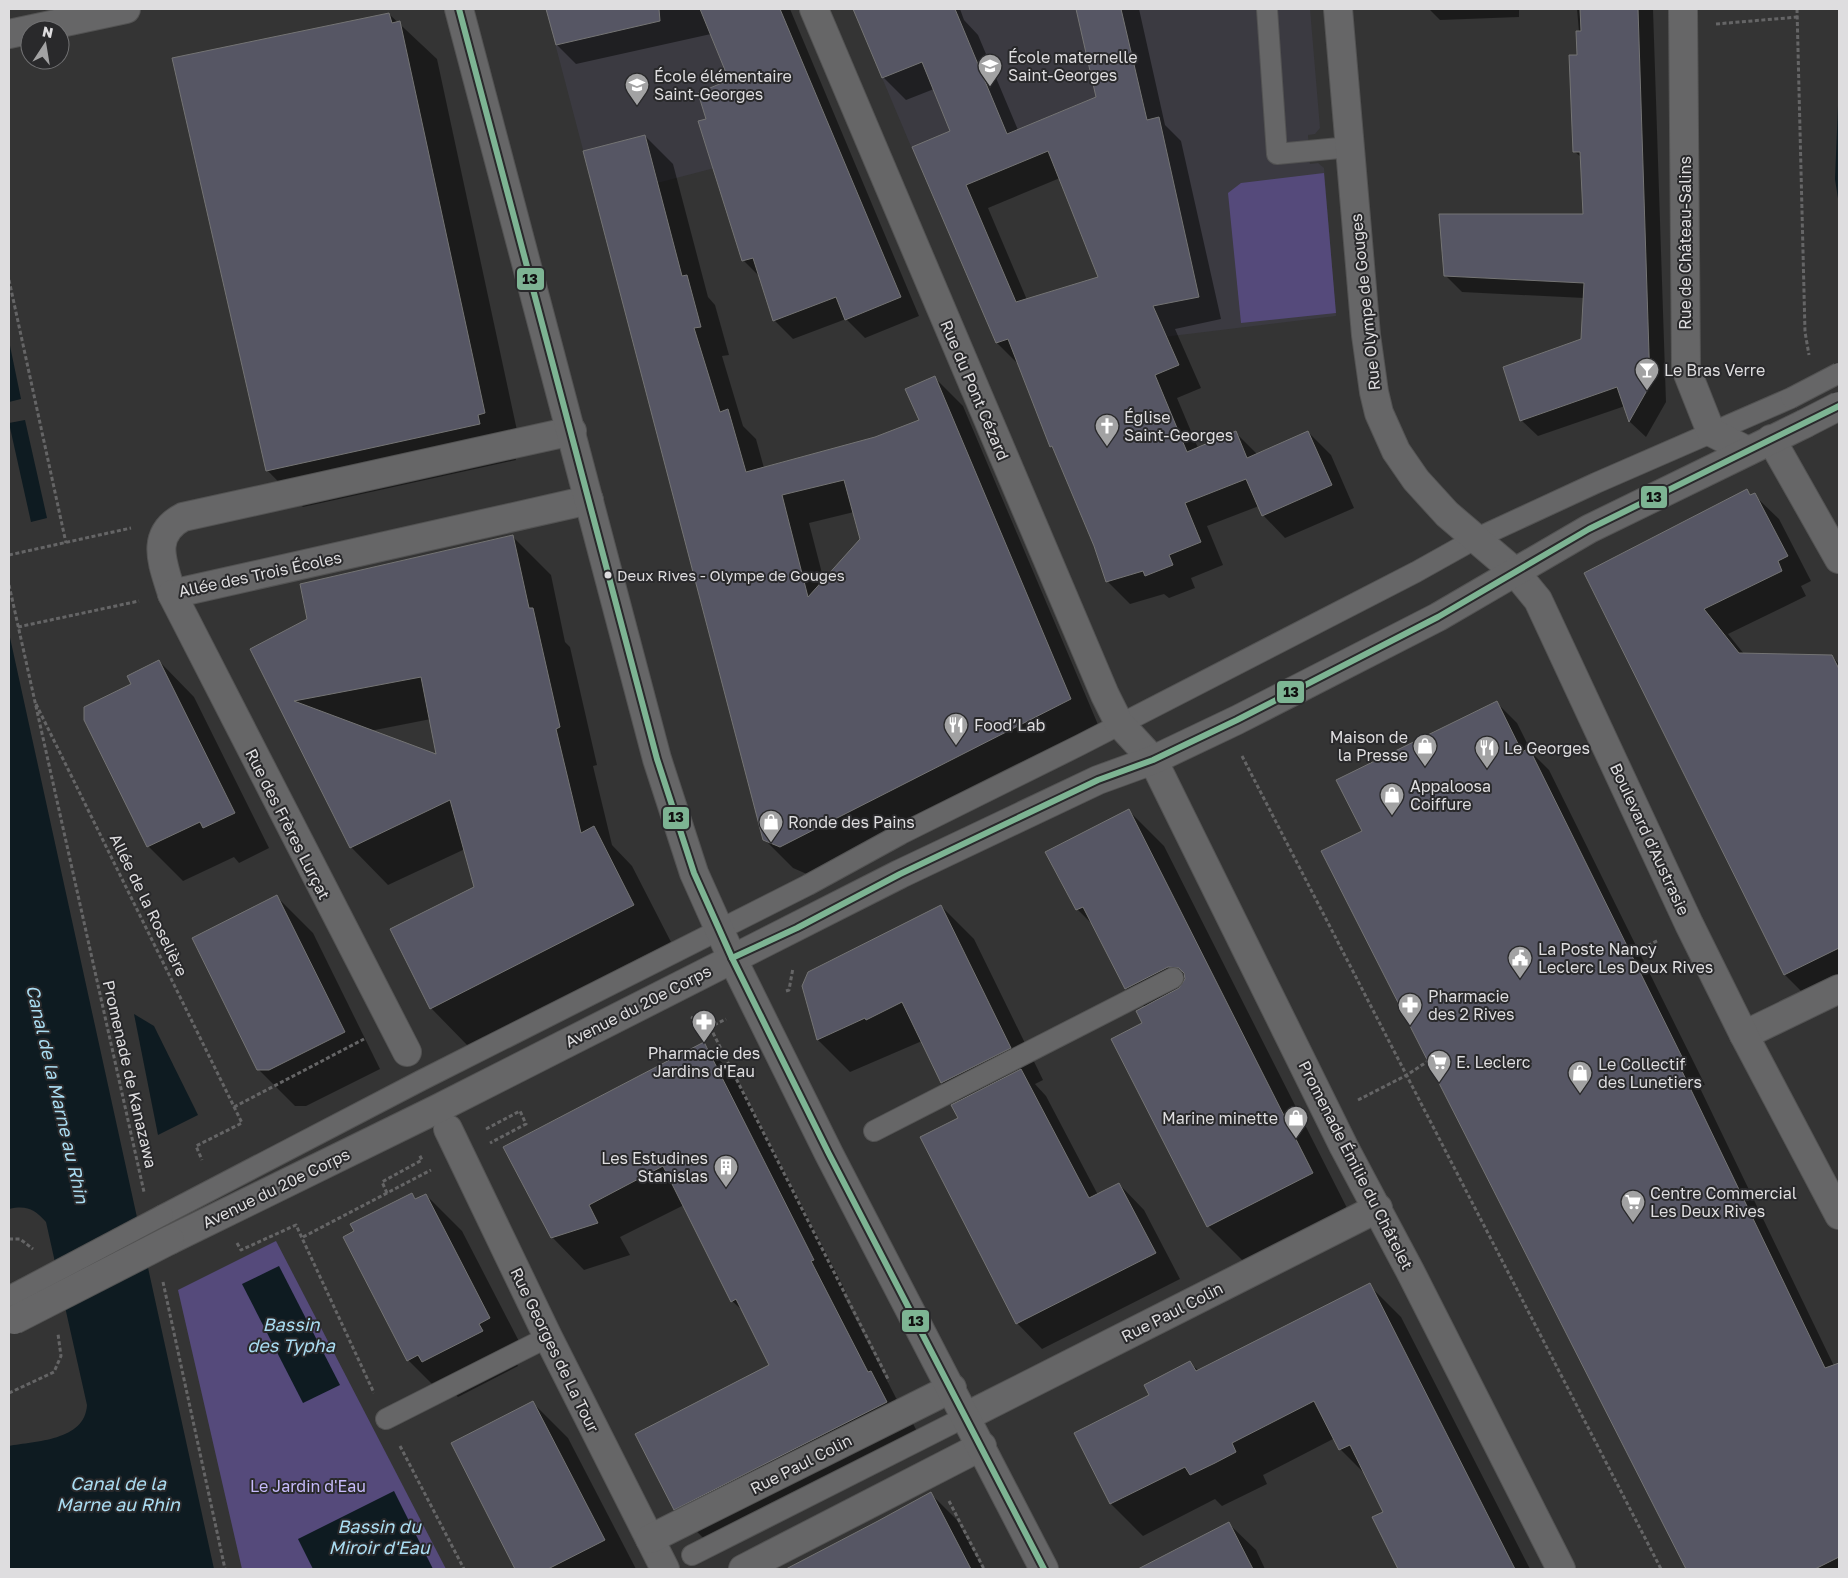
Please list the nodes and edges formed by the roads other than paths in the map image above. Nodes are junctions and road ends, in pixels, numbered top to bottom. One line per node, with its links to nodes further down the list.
1 (126, 9): 7 (street)
2 (459, 9): 11 (street)
3 (814, 9): 19 (street, Rue du Pont Cézard)
4 (1267, 9): 8 (lane)
5 (1338, 9): 8 (street, Rue Olympe de Gouges)
6 (1683, 18): 12 (street, Rue de Château-Salins)
7 (9, 34)
8 (1350, 147): 15 (street, Rue Olympe de Gouges)
9 (1839, 373): 12 (lane, bridge)
10 (1839, 406): 13 (street, Avenue du 20e Corps, bridge)
11 (572, 431): 14 (street); 18 (street, Allée des Trois Écoles)
12 (1711, 432): 13 (street); 15 (lane)
13 (1759, 445): 16 (street); 17 (street, Avenue du 20e Corps)
14 (589, 500): 18 (street, Allée des Trois Écoles); 21 (street)
15 (1476, 539): 17 (street, Rue Olympe de Gouges); 19 (lane)
16 (1839, 559)
17 (1515, 572): 20 (street, Avenue du 20e Corps); 25 (street, Boulevard d'Austrasie)
18 (172, 594): 26 (street, Rue des Frères Lurçat)
19 (1119, 723): 20 (street, Rue du Pont Cézard); 21 (lane)
20 (1153, 760): 22 (street, Avenue du 20e Corps); 29 (street, Promenade Émilie du Châtelet)
21 (720, 929): 22 (street); 31 (lane)
22 (732, 958): 31 (street, Avenue du 20e Corps); 34 (street)
23 (1173, 978): 28 (lane)
24 (1839, 989): 25 (street)
25 (1744, 1035): 30 (street, Boulevard d'Austrasie)
26 (407, 1052)
27 (448, 1129): 33 (street, Rue Georges de La Tour)
28 (874, 1131)
29 (1378, 1208): 35 (street, Rue Paul Colin); 43 (street, Promenade Émilie du Châtelet)
30 (1839, 1214)
31 (167, 1227): 32 (street, Avenue du 20e Corps, bridge)
32 (11, 1309)
33 (548, 1337): 36 (lane); 38 (street, Rue Georges de La Tour)
34 (952, 1388): 35 (street); 38 (street, Rue Paul Colin)
35 (967, 1416): 37 (street); 39 (lane)
36 (386, 1419)
37 (982, 1446): 41 (street); 42 (street)
38 (650, 1539): 40 (street, Rue Georges de La Tour)
39 (692, 1555)
40 (665, 1569)
41 (743, 1569)
42 (1044, 1569)
43 (1561, 1569)

